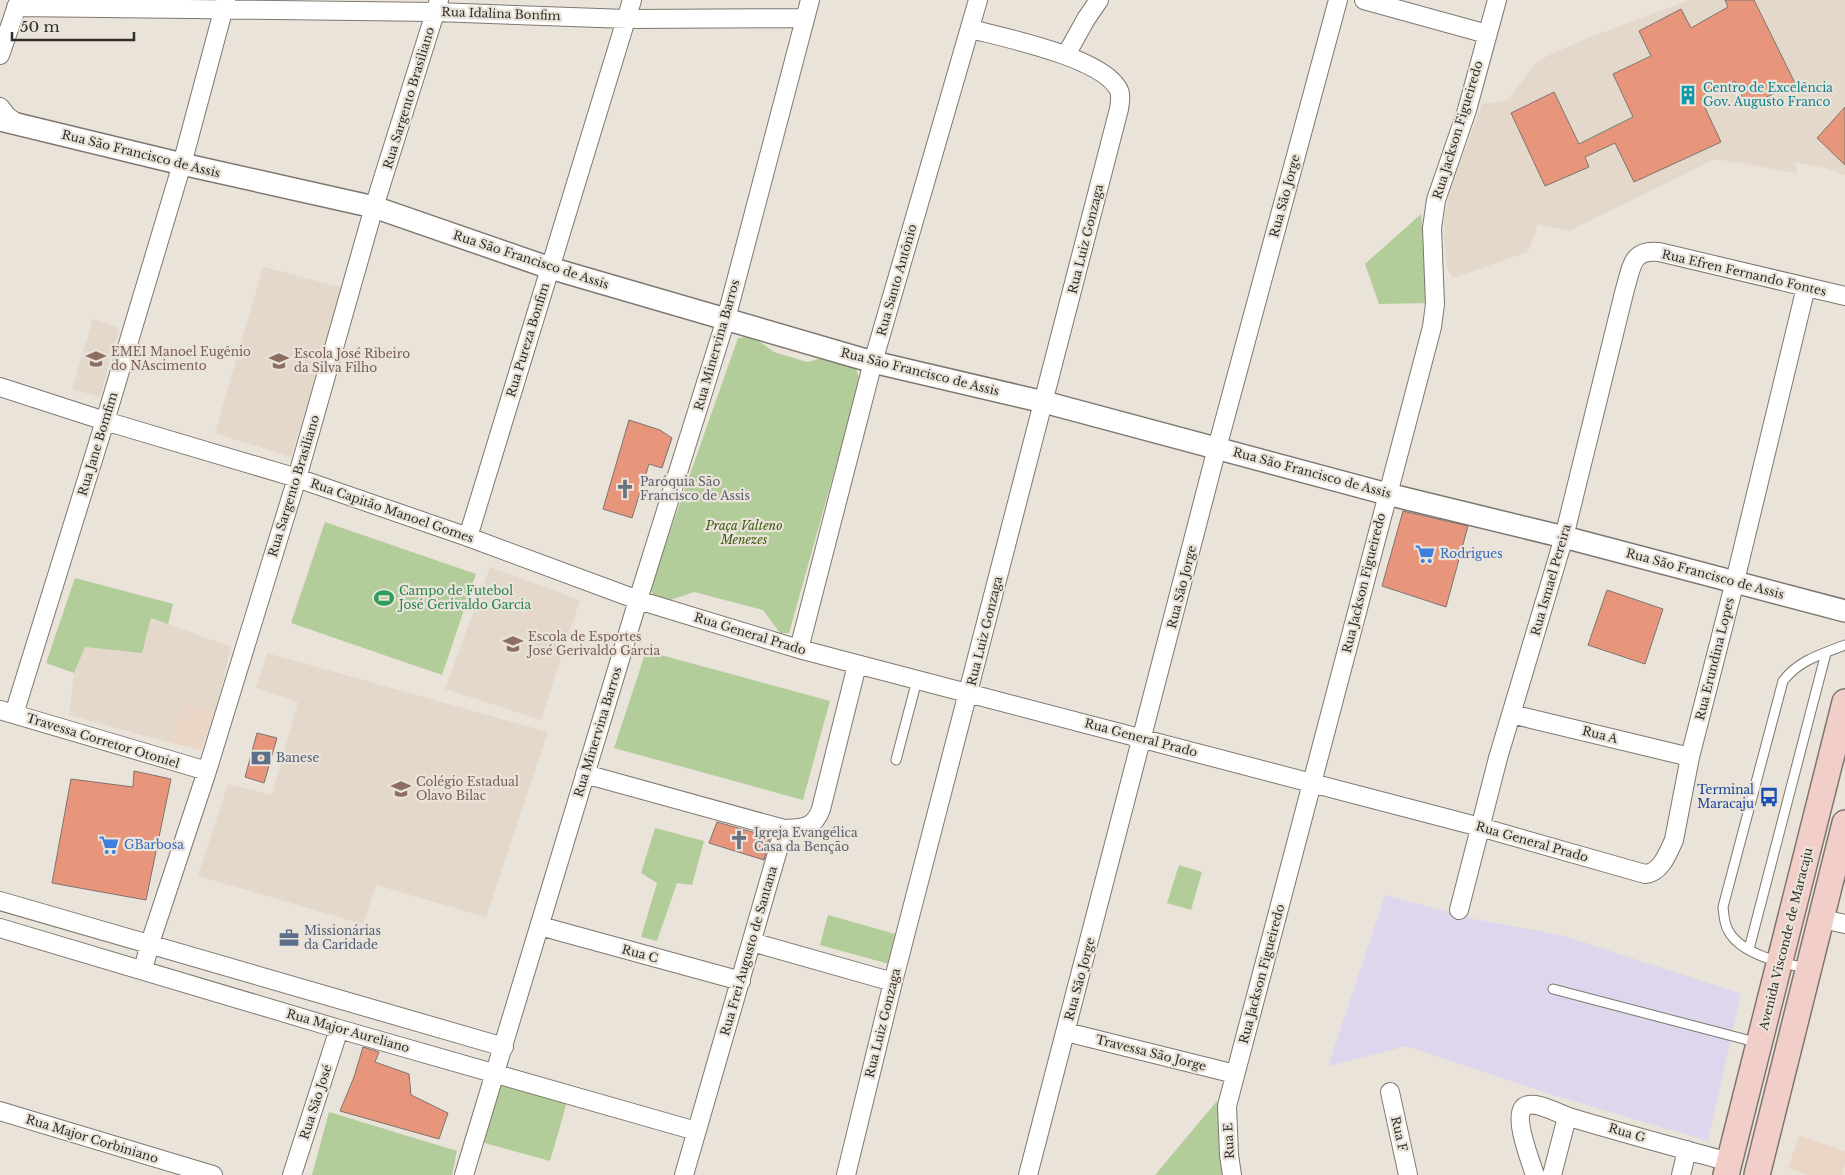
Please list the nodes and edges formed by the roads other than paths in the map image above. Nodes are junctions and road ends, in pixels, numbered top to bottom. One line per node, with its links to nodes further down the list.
1 (632, 0): 11 (street, Rua Pureza Bonfim)
2 (810, 0): 12 (street, Rua Minervina Barros)
3 (978, 0): 13 (street, Rua Santo Antônio)
4 (1099, 0): 15 (street)
5 (1338, 0): 30 (street, Rua São Jorge)
6 (1364, 0): 14 (street)
7 (1497, 0): 14 (street, Rua Jackson Figueiredo)
8 (18, 3): 9 (street, Rua Idalina Bonfim); 16 (street)
9 (224, 5): 10 (street, Rua Idalina Bonfim); 19 (street, Rua Jane Bomfim)
10 (438, 6): 11 (street, Rua Idalina Bonfim); 20 (street, Rua Sargento Brasiliano)
11 (627, 18): 12 (street, Rua Idalina Bonfim); 22 (street, Rua Pureza Bonfim)
12 (805, 18): 25 (street, Rua Minervina Barros)
13 (971, 28): 15 (street); 26 (street, Rua Santo Antônio)
14 (1487, 34): 32 (street, Rua Jackson Figueiredo)
15 (1066, 55): 28 (street, Rua Luiz Gonzaga)
16 (0, 56)
17 (0, 107): 18 (street)
18 (9, 122): 19 (street, Rua São Francisco de Assis)
19 (182, 164): 20 (street, Rua São Francisco de Assis); 29 (street, Rua Jane Bomfim)
20 (374, 207): 22 (street, Rua São Francisco de Assis); 31 (street, Rua Sargento Brasiliano)
21 (1643, 252): 23 (street, Rua Efren Fernando Fontes); 34 (street, Rua Ismael Pereira)
22 (550, 268): 25 (street, Rua São Francisco de Assis); 33 (street, Rua Pureza Bonfim)
23 (1806, 287): 24 (street, Rua Efren Fernando Fontes); 35 (street, Rua Erundina Lopes)
24 (1845, 296)
25 (726, 318): 26 (street, Rua São Francisco de Assis); 36 (street, Rua Minervina Barros)
26 (873, 362): 28 (street, Rua São Francisco de Assis); 39 (street, Rua Santo Antônio)
27 (0, 387): 29 (street, Rua Capitão Manoel Gomes)
28 (1044, 402): 30 (street, Rua São Francisco de Assis); 43 (street, Rua Luiz Gonzaga)
29 (105, 421): 31 (street, Rua Capitão Manoel Gomes); 45 (street, Rua Jane Bomfim)
30 (1217, 448): 32 (street, Rua São Francisco de Assis); 47 (street, Rua São Jorge)
31 (297, 478): 33 (street, Rua Capitão Manoel Gomes); 50 (street, Rua Sargento Brasiliano)
32 (1387, 494): 34 (street, Rua São Francisco de Assis); 52 (street, Rua Jackson Figueiredo)
33 (468, 537): 36 (street, Rua Capitão Manoel Gomes)
34 (1564, 537): 35 (street, Rua São Francisco de Assis); 46 (street, Rua Ismael Pereira)
35 (1735, 582): 37 (street, Rua São Francisco de Assis); 48 (street, Rua Erundina Lopes)
36 (638, 600): 39 (street, Rua General Prado); 51 (street, Rua Minervina Barros)
37 (1845, 611)
38 (1845, 645): 40 (lane)
39 (799, 649): 41 (street, Rua General Prado)
40 (1826, 653): 64 (lane); 64 (lane)
41 (857, 665): 42 (street, Rua General Prado); 55 (street)
42 (917, 680): 43 (street, Rua General Prado); 49 (lane)
43 (968, 693): 47 (street, Rua General Prado); 69 (street, Rua Luiz Gonzaga)
44 (1845, 702): 65 (main road, Avenida Visconde de Maracaju)
45 (7, 712): 50 (street, Travessa Corretor Otoniel)
46 (1511, 714): 48 (street, Rua A); 54 (street, Rua Ismael Pereira)
47 (1143, 738): 52 (street, Rua General Prado); 72 (street, Rua São Jorge)
48 (1690, 757): 56 (street, Rua Erundina Lopes)
49 (896, 760)
50 (207, 771): 63 (street, Rua Sargento Brasiliano)
51 (585, 774): 55 (street); 60 (street, Rua Minervina Barros)
52 (1313, 782): 54 (street, Rua General Prado); 76 (street, Rua Jackson Figueiredo)
53 (1845, 823): 59 (main road)
54 (1480, 827): 56 (street, Rua General Prado); 58 (street, Rua Ismael Pereira)
55 (784, 829): 62 (street, Rua Frei Augusto de Santana)
56 (1645, 874)
57 (0, 901): 63 (street)
58 (1459, 910)
59 (1834, 921): 66 (main road)
60 (540, 926): 68 (street, Rua C); 74 (street, Rua Minervina Barros)
61 (0, 928): 67 (street, Rua Major Aureliano)
62 (752, 942): 68 (street, Rua Frei Augusto de Santana); 69 (street)
63 (150, 944): 67 (street, Rua Sargento Brasiliano); 74 (street)
64 (1749, 949): 65 (lane)
65 (1780, 963): 66 (lane); 73 (main road, Avenida Visconde de Maracaju)
66 (1809, 968): 84 (main road)
67 (143, 970): 71 (street, Rua Major Aureliano)
68 (740, 981): 81 (street, Rua Frei Augusto de Santana)
69 (893, 982): 89 (street, Rua Luiz Gonzaga)
70 (1553, 989): 73 (lane)
71 (339, 1029): 75 (street, Rua Major Aureliano); 86 (street, Rua São José)
72 (1066, 1032): 76 (street, Travessa São Jorge); 90 (street, Rua São Jorge)
73 (1759, 1043): 83 (main road, Avenida Visconde de Maracaju)
74 (504, 1047): 75 (street, Rua Minervina Barros)
75 (495, 1073): 81 (street, Rua Major Aureliano); 87 (street, Rua Minervina Barros)
76 (1235, 1074): 78 (street, Rua Jackson Figueiredo)
77 (1390, 1092): 92 (street, Rua F)
78 (1227, 1106): 91 (street, Rua E)
79 (0, 1111): 85 (street, Rua Major Corbiniano)
80 (1567, 1116): 82 (street, Rua G); 93 (street); 94 (street)
81 (696, 1131): 88 (street, Rua Frei Augusto de Santana)
82 (1687, 1150): 83 (street, Rua G); 95 (street)
83 (1727, 1168)
84 (1759, 1174)
85 (213, 1175)
86 (292, 1175)
87 (464, 1175)
88 (684, 1175)
89 (846, 1175)
90 (1028, 1175)
91 (1232, 1175)
92 (1408, 1175)
93 (1535, 1175)
94 (1552, 1175)
95 (1682, 1175)

